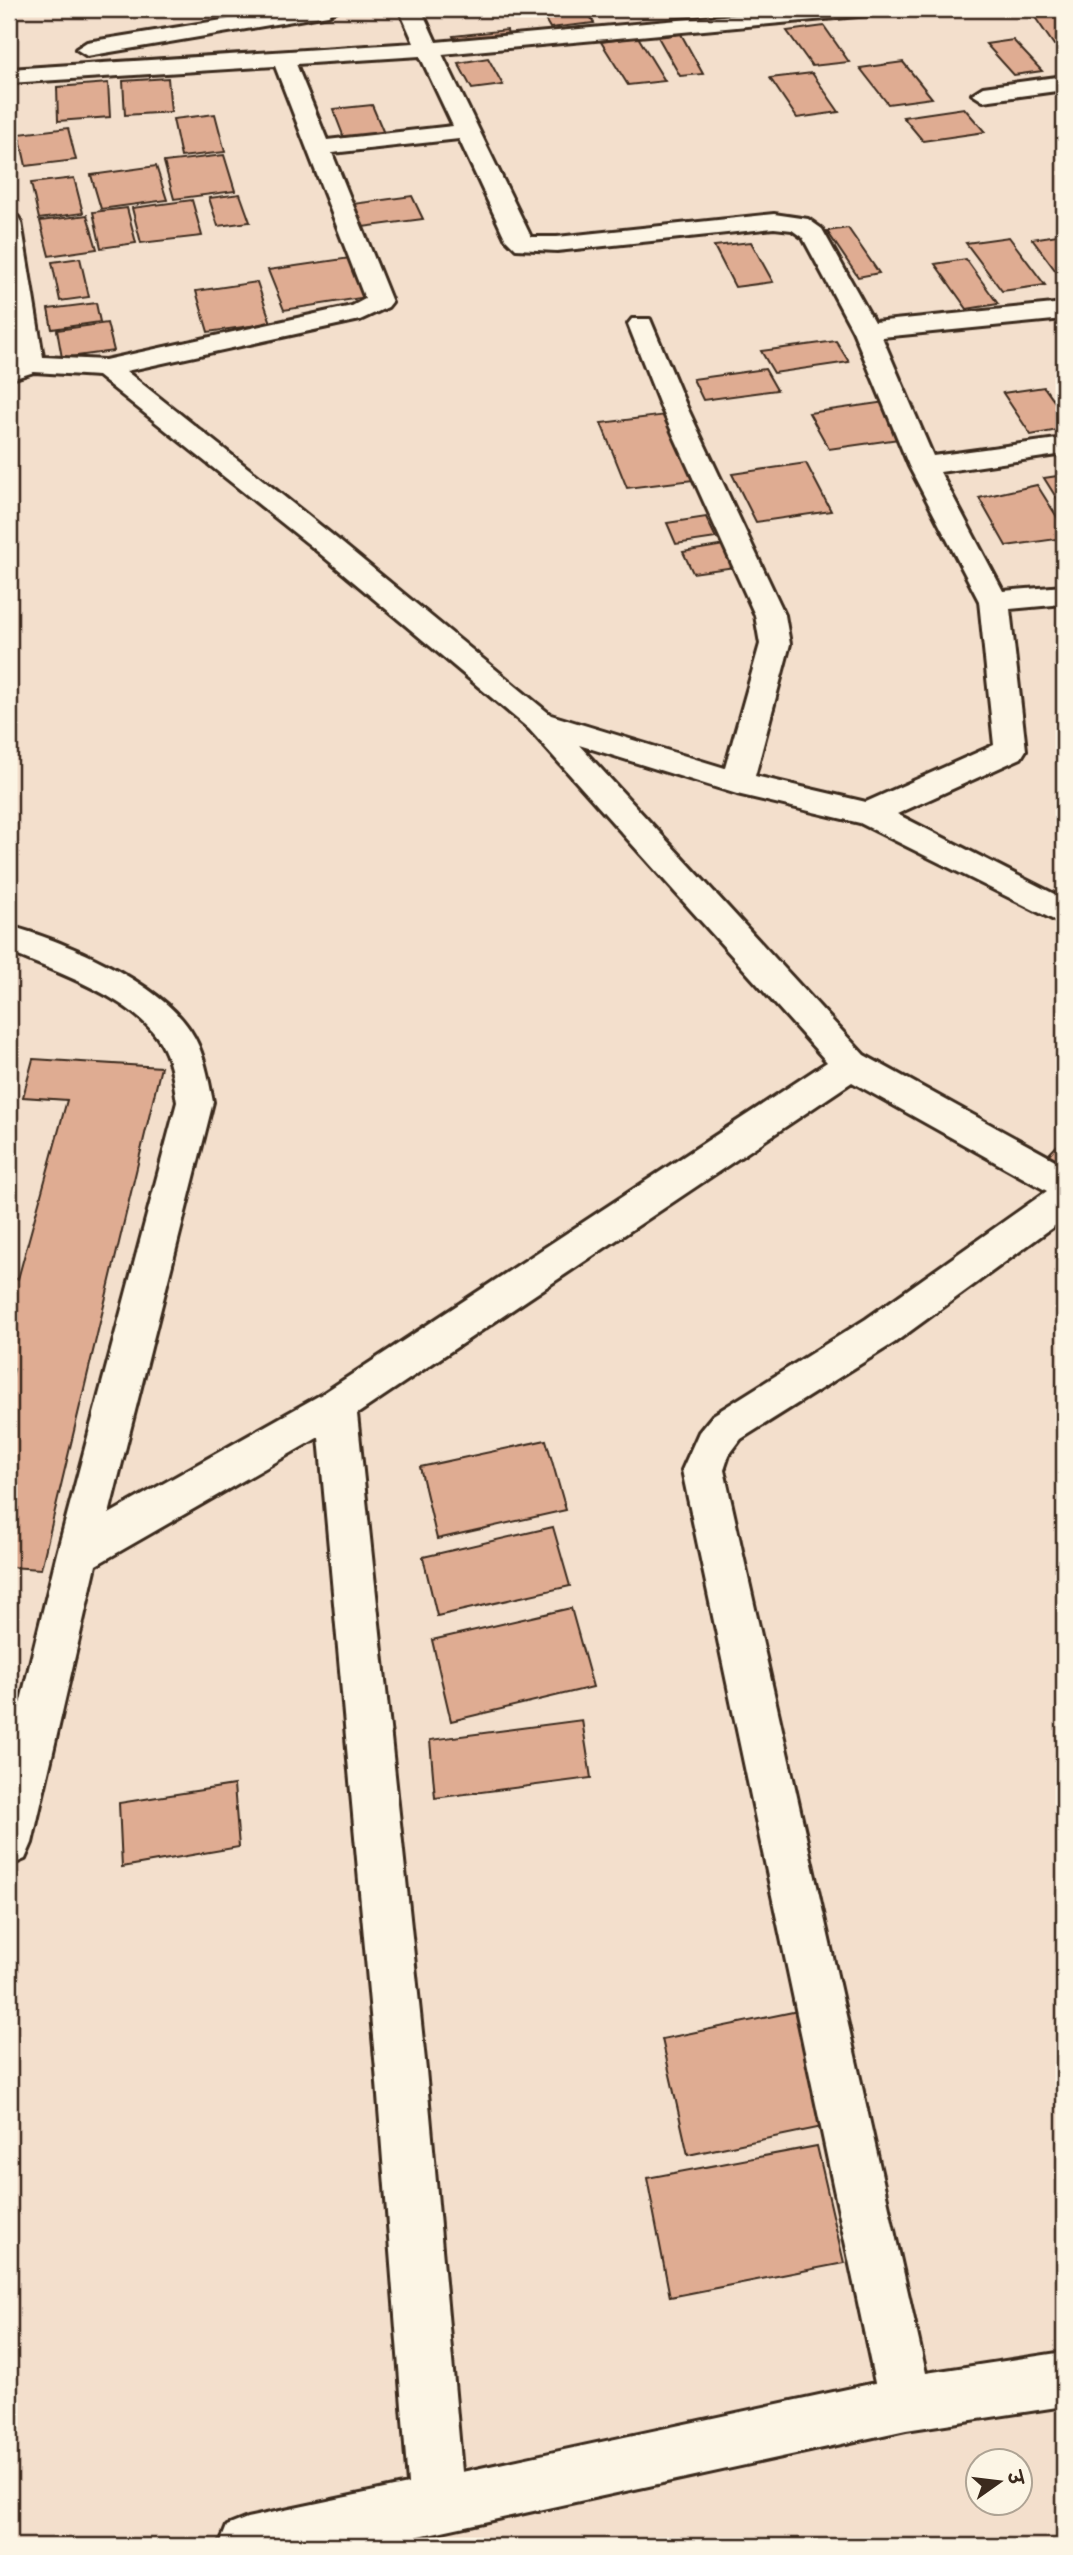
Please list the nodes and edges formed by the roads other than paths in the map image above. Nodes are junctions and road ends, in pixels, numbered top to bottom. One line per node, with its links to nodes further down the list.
1 (328, 9): 8 (street)
2 (410, 9): 6 (street)
3 (645, 9): 5 (street)
4 (869, 9): 5 (street)
5 (658, 28): 6 (street)
6 (428, 49): 7 (street); 12 (street)
7 (283, 58): 9 (street); 13 (street)
8 (9, 62)
9 (9, 76)
10 (1064, 83): 11 (street)
11 (983, 94)
12 (468, 131): 13 (street); 17 (street)
13 (316, 148): 19 (street)
14 (9, 222): 18 (street)
15 (1064, 311): 17 (street)
16 (641, 324): 25 (street)
17 (866, 331): 21 (street)
18 (20, 368): 19 (street)
19 (105, 368): 24 (street)
20 (1064, 446): 21 (street)
21 (923, 466): 23 (street)
22 (1064, 595): 23 (street)
23 (994, 600): 26 (street)
24 (540, 722): 25 (street); 29 (street)
25 (737, 783): 26 (street)
26 (869, 814): 27 (street)
27 (1064, 913)
28 (9, 938): 33 (street)
29 (850, 1065): 30 (street); 32 (street)
30 (1064, 1183)
31 (1064, 1199): 36 (street)
32 (336, 1406): 33 (street); 37 (street)
33 (78, 1553): 34 (street)
34 (9, 1843)
35 (1064, 2379): 36 (street)
36 (906, 2403): 37 (street)
37 (437, 2504): 38 (street)
38 (247, 2546)

